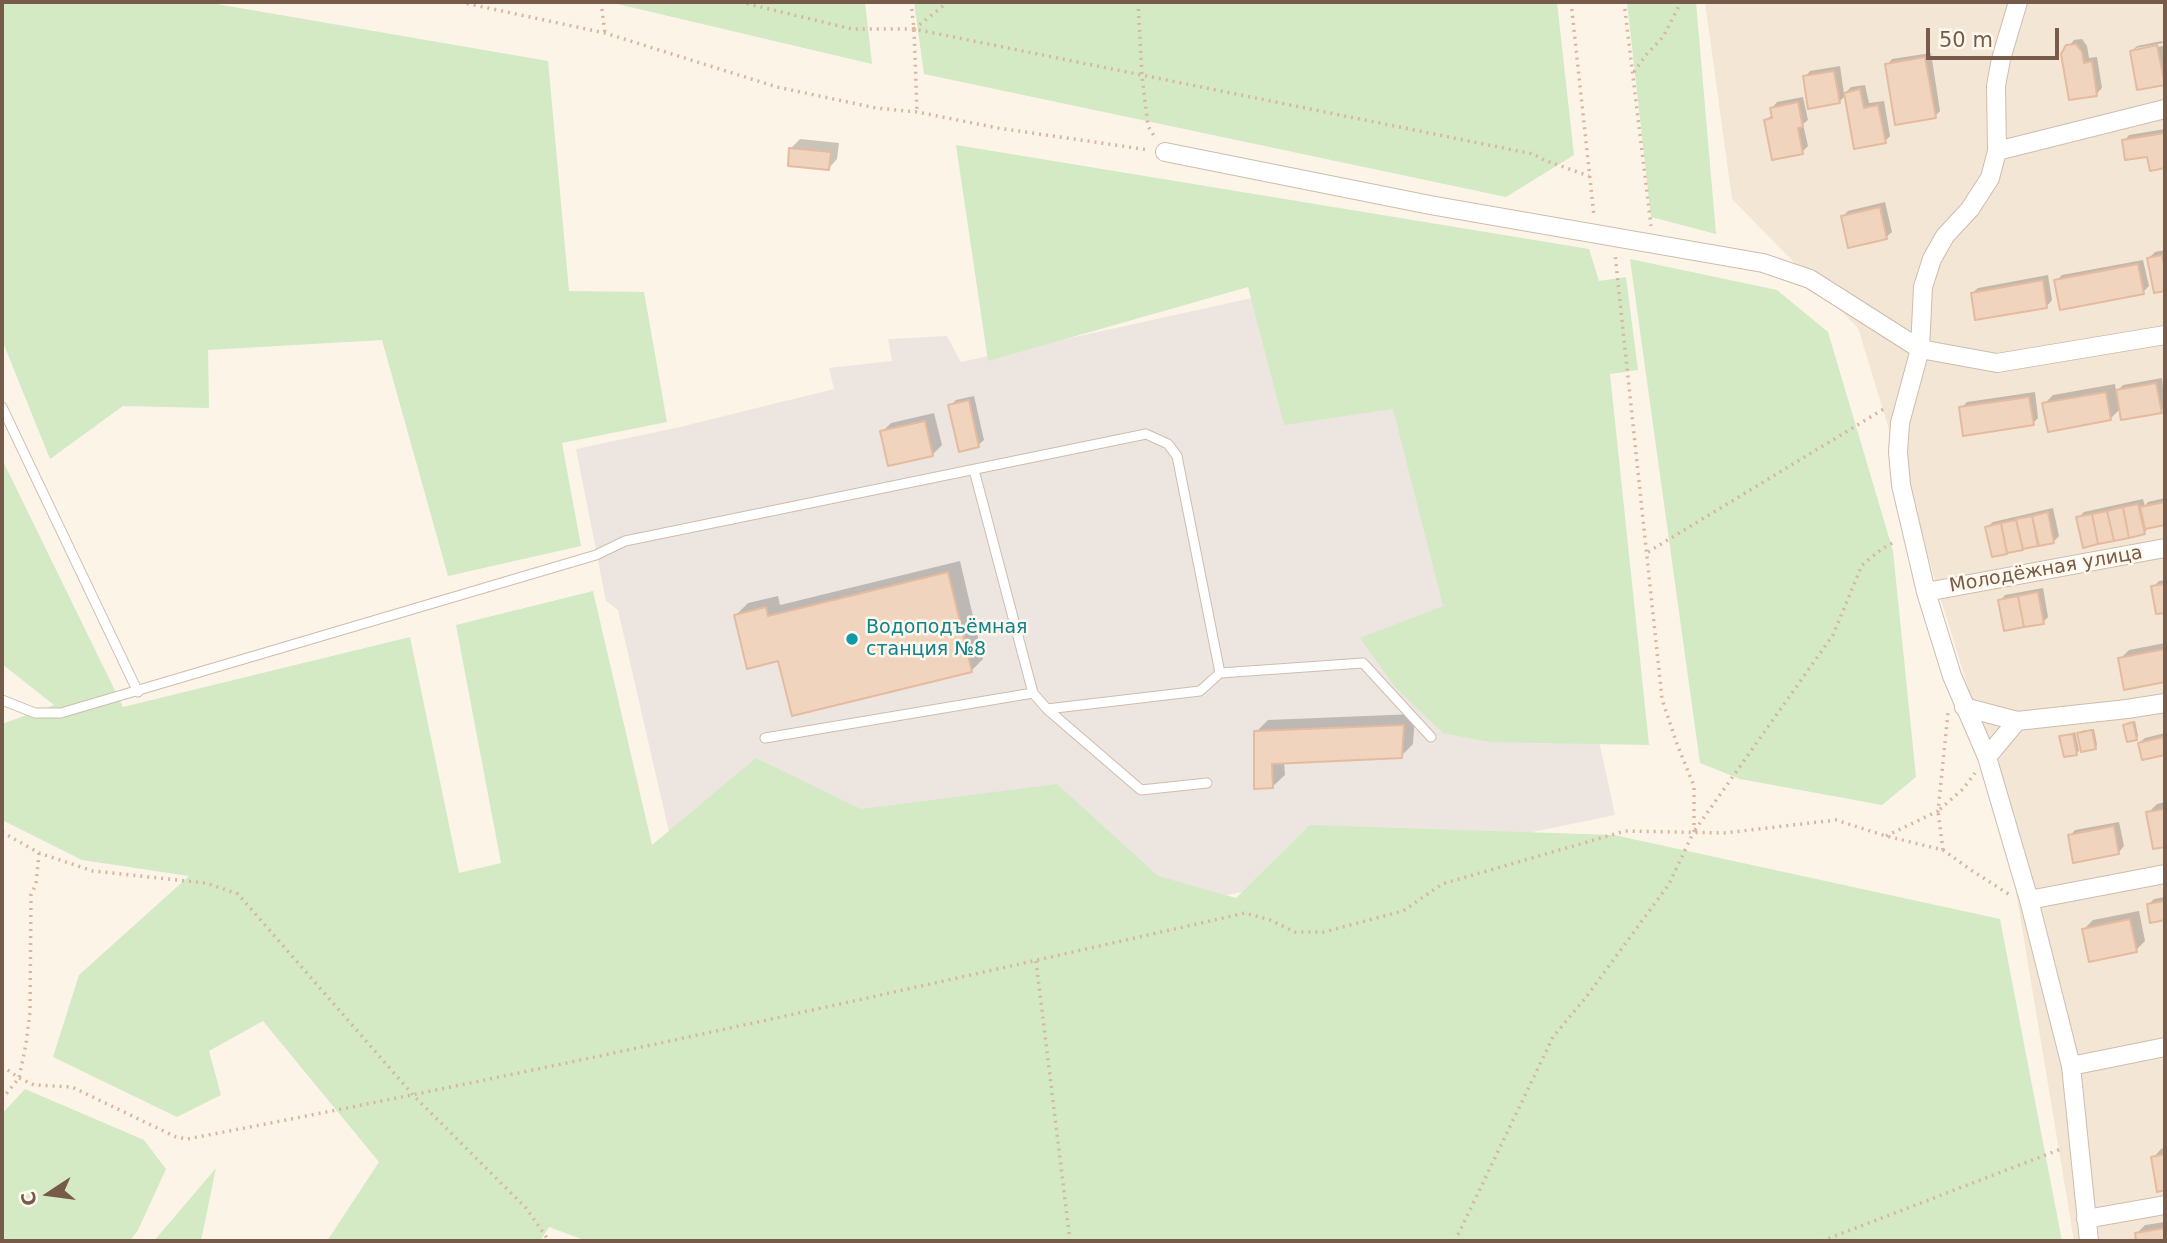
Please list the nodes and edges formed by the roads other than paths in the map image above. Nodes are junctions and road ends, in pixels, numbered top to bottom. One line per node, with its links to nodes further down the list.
1 (2018, 2): 3 (street)
2 (2165, 109): 3 (street)
3 (1997, 151): 6 (street)
4 (1165, 152): 6 (street)
5 (2165, 335): 6 (street)
6 (1920, 349): 10 (street)
7 (2, 407): 12 (lane)
8 (975, 470): 11 (lane); 12 (lane); 13 (lane)
9 (2165, 548): 10 (street, Молодёжная улица)
10 (1926, 592): 16 (street)
11 (1220, 673): 17 (lane); 19 (lane)
12 (138, 692): 14 (lane)
13 (1033, 693): 17 (lane); 20 (lane)
14 (2, 700)
15 (2165, 703): 18 (street)
16 (1964, 707): 18 (street); 21 (street)
17 (1047, 709): 22 (lane)
18 (2017, 721): 21 (street)
19 (1432, 737)
20 (765, 738)
21 (1987, 757): 24 (street)
22 (1207, 783)
23 (2165, 874): 24 (street)
24 (2029, 900): 26 (street)
25 (2165, 1048): 26 (street)
26 (2071, 1066): 28 (street)
27 (2165, 1205): 28 (street)
28 (2086, 1219): 29 (street)
29 (2089, 1241)

